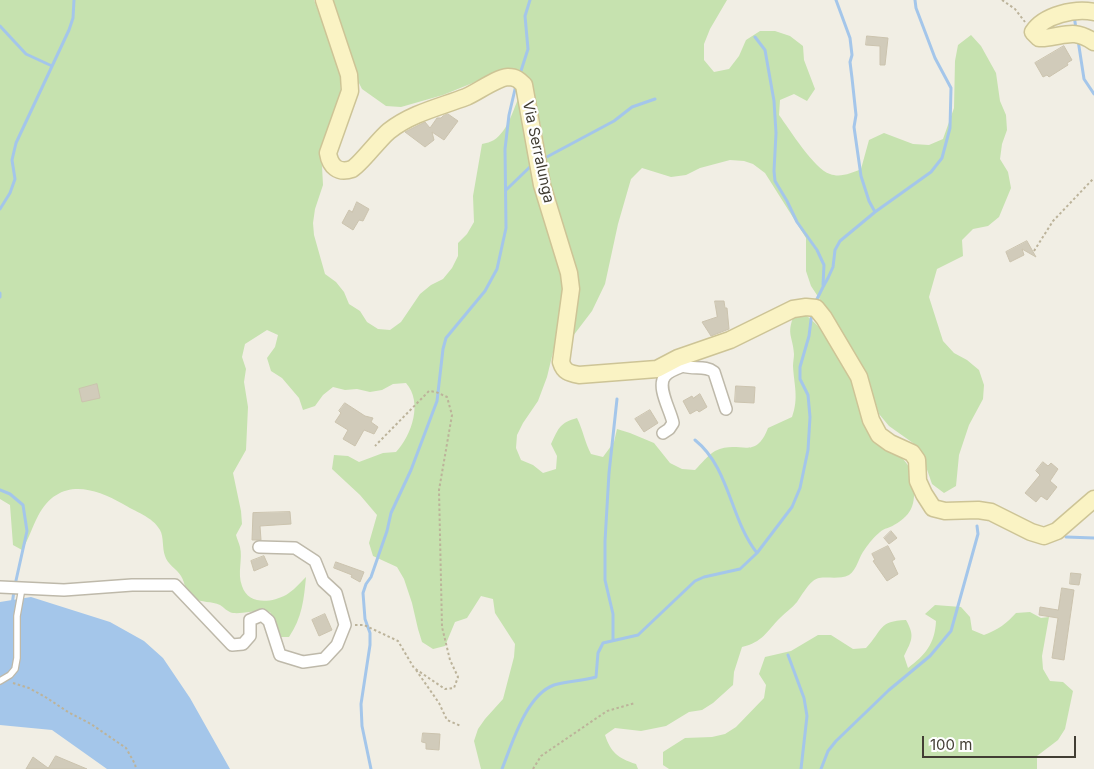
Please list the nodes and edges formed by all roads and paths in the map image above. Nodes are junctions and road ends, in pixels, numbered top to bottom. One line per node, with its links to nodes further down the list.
1 (324, 0): 8 (street, Via Serralunga)
2 (1002, 0): 4 (path)
3 (1094, 12): 4 (street)
4 (1033, 32): 5 (street)
5 (1094, 42)
6 (1094, 178): 7 (path)
7 (1034, 251)
8 (684, 360): 9 (street); 10 (street, Via Serralunga); 12 (street, Via Serralunga)
9 (726, 409)
10 (663, 433)
11 (375, 446): 17 (path)
12 (1094, 499)
13 (259, 547): 16 (street)
14 (0, 587): 15 (street)
15 (22, 588): 16 (street); 18 (lane)
16 (345, 625): 17 (path)
17 (414, 668): 20 (path)
18 (1, 681): 21 (path)
19 (635, 703): 22 (path)
20 (461, 726)
21 (136, 769)
22 (532, 769)

